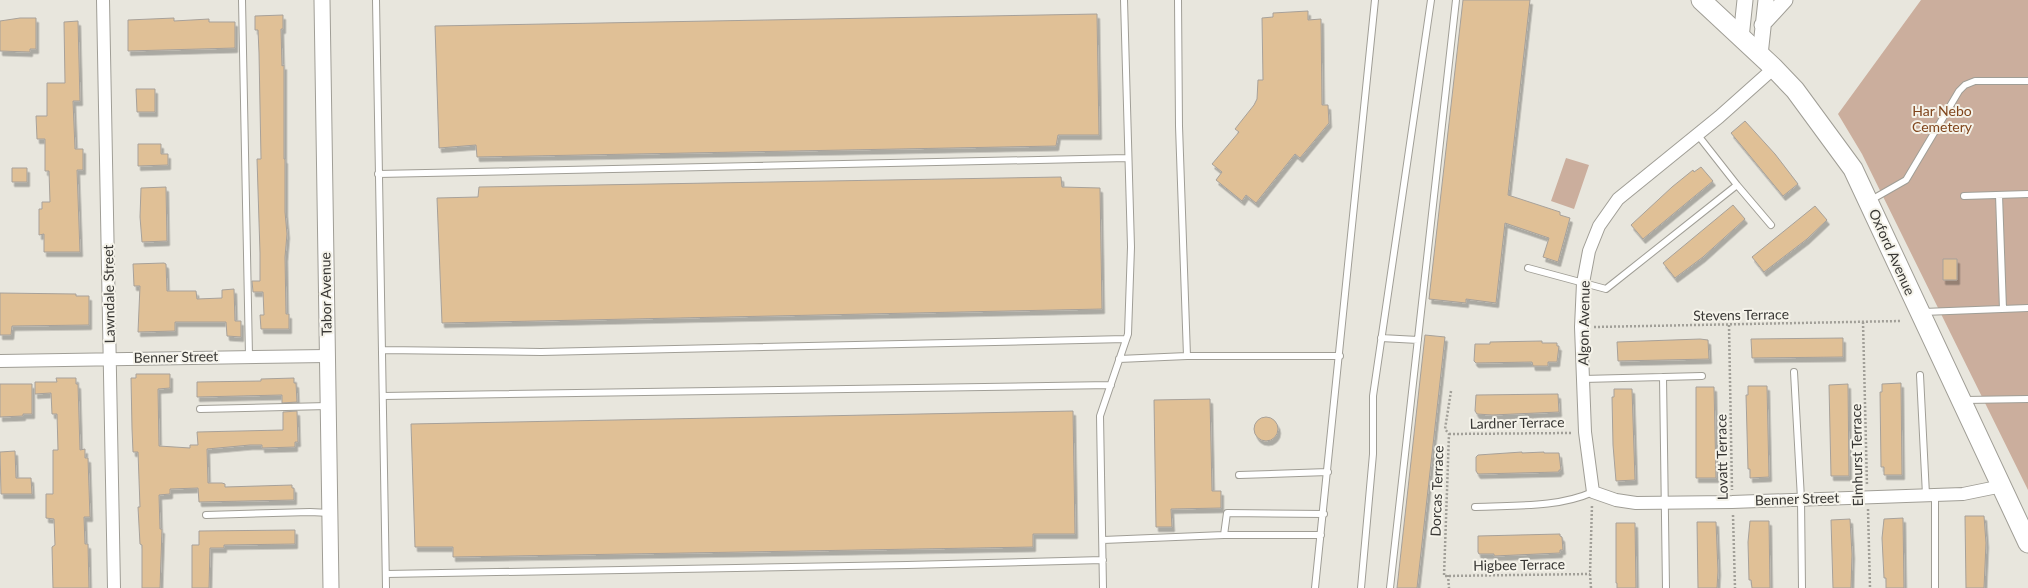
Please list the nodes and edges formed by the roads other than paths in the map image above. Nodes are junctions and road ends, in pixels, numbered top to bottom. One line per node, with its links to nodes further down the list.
1 (103, 0): 41 (street, Lawndale Street)
2 (242, 0): 37 (lane)
3 (322, 0): 38 (street, Tabor Avenue)
4 (376, 0): 21 (lane)
5 (1124, 0): 20 (lane)
6 (1178, 0): 39 (lane)
7 (1375, 0): 40 (lane)
8 (1431, 0): 33 (lane)
9 (1456, 0): 35 (lane)
10 (1701, 0): 15 (main road, Oxford Avenue)
11 (1745, 0): 15 (street)
12 (1766, 0): 14 (street)
13 (1785, 0): 14 (street)
14 (1762, 25): 16 (street)
15 (1741, 38): 16 (main road, Oxford Avenue)
16 (1760, 55): 17 (main road, Oxford Avenue)
17 (1774, 68): 19 (street, Algon Avenue); 26 (main road, Oxford Avenue)
18 (2028, 81): 26 (lane)
19 (1697, 134): 22 (lane); 29 (street, Algon Avenue)
20 (1128, 158): 21 (lane); 34 (lane)
21 (378, 174): 36 (lane)
22 (1737, 185): 27 (lane); 29 (lane)
23 (2028, 194): 24 (lane)
24 (1999, 195): 25 (lane); 31 (lane)
25 (1964, 196)
26 (1869, 201): 32 (main road, Oxford Avenue)
27 (1771, 225)
28 (1528, 268): 29 (lane)
29 (1582, 283): 48 (street, Algon Avenue)
30 (2028, 308): 31 (lane)
31 (2003, 309): 32 (lane)
32 (1919, 313): 52 (main road, Oxford Avenue)
33 (1382, 338): 35 (lane); 77 (lane)
34 (1126, 339): 36 (lane); 42 (lane)
35 (1418, 340): 78 (lane)
36 (382, 350): 50 (lane)
37 (249, 356): 38 (street, Benner Street); 41 (street, Benner Street)
38 (327, 356): 53 (street, Tabor Avenue)
39 (1187, 356): 40 (lane); 42 (lane)
40 (1340, 356): 55 (lane)
41 (110, 358): 43 (street, Benner Street); 72 (street, Lawndale Street)
42 (1119, 359): 49 (lane)
43 (0, 361)
44 (1794, 372): 60 (lane)
45 (1920, 375): 59 (lane)
46 (1702, 376): 47 (lane)
47 (1664, 377): 48 (lane); 61 (lane)
48 (1583, 379): 58 (street, Algon Avenue)
49 (1111, 385): 50 (lane); 68 (lane)
50 (383, 396): 71 (lane)
51 (2028, 399): 52 (lane)
52 (1961, 400): 57 (main road, Oxford Avenue)
53 (328, 406): 54 (lane); 63 (street, Tabor Avenue)
54 (200, 409)
55 (1328, 472): 56 (lane); 64 (lane)
56 (1239, 475)
57 (2002, 486): 59 (street, Benner Street); 69 (main road, Oxford Avenue)
58 (1593, 492): 61 (street, Benner Street); 62 (lane)
59 (1931, 495): 60 (street, Benner Street); 81 (lane)
60 (1801, 499): 61 (street, Benner Street); 80 (lane)
61 (1665, 502): 79 (lane)
62 (1475, 506)
63 (330, 513): 65 (lane); 73 (street, Tabor Avenue)
64 (1324, 514): 66 (lane); 67 (lane)
65 (206, 515)
66 (1224, 535): 67 (lane); 68 (lane)
67 (1321, 535): 76 (lane)
68 (1103, 540): 70 (lane)
69 (2028, 543)
70 (1103, 560): 71 (lane); 75 (lane)
71 (386, 574): 74 (lane)
72 (114, 588)
73 (331, 588)
74 (386, 588)
75 (1103, 588)
76 (1315, 588)
77 (1361, 588)
78 (1390, 588)
79 (1666, 588)
80 (1802, 588)
81 (1935, 588)

